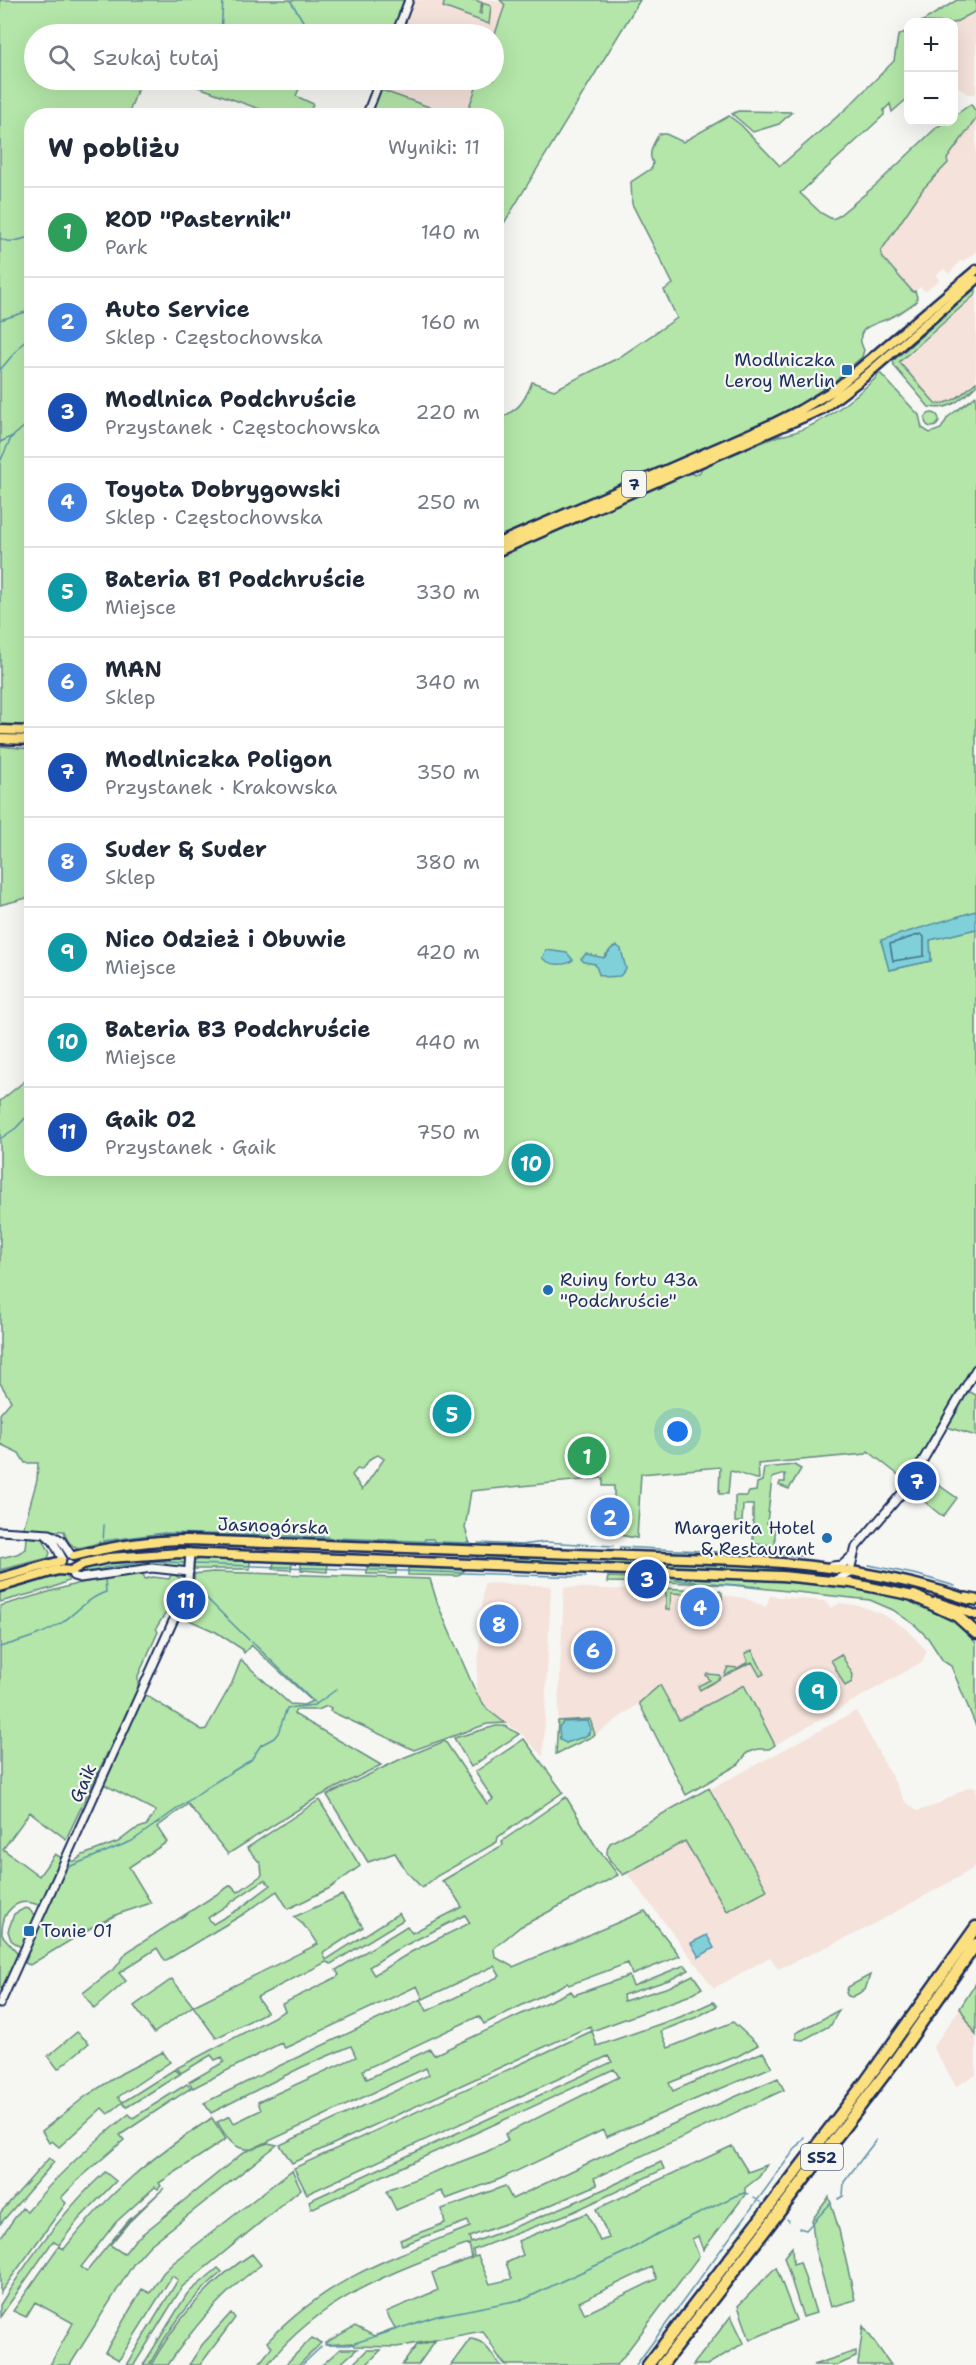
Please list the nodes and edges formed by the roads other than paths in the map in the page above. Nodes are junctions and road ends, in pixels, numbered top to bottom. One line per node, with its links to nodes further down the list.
1 (409, 0): 2 (street)
2 (400, 24)
3 (376, 90): 4 (street)
4 (369, 108)
5 (976, 270): 7 (main road, 7)
6 (976, 280): 8 (main road, 7)
7 (504, 540)
8 (504, 548)
9 (0, 730): 10 (main road)
10 (24, 734)
11 (24, 736): 12 (main road)
12 (0, 739)
13 (976, 1369): 17 (street)
14 (0, 1532): 19 (street)
15 (330, 1545): 18 (main road); 19 (main road, Jasnogórska); 20 (main road, Jasnogórska)
16 (190, 1553): 18 (main road, Jasnogórska); 19 (main road, Jasnogórska); 22 (street, Gaik)
17 (852, 1556): 20 (street); 21 (street)
18 (329, 1558): 24 (main road, Jasnogórska)
19 (68, 1562): 22 (street); 23 (main road, Jasnogórska); 25 (main road, Jasnogórska)
20 (830, 1567): 21 (main road, Jasnogórska)
21 (851, 1570): 24 (street); 27 (main road, Jasnogórska)
22 (189, 1572): 32 (street, Gaik)
23 (0, 1578)
24 (832, 1581): 26 (main road, Jasnogórska)
25 (0, 1587)
26 (914, 1596): 28 (main road, Jasnogórska); 29 (highway)
27 (973, 1600)
28 (976, 1615)
29 (976, 1633)
30 (976, 1927): 33 (highway, S52)
31 (976, 1944): 34 (highway, S52)
32 (0, 2004)
33 (648, 2365)
34 (662, 2365)

